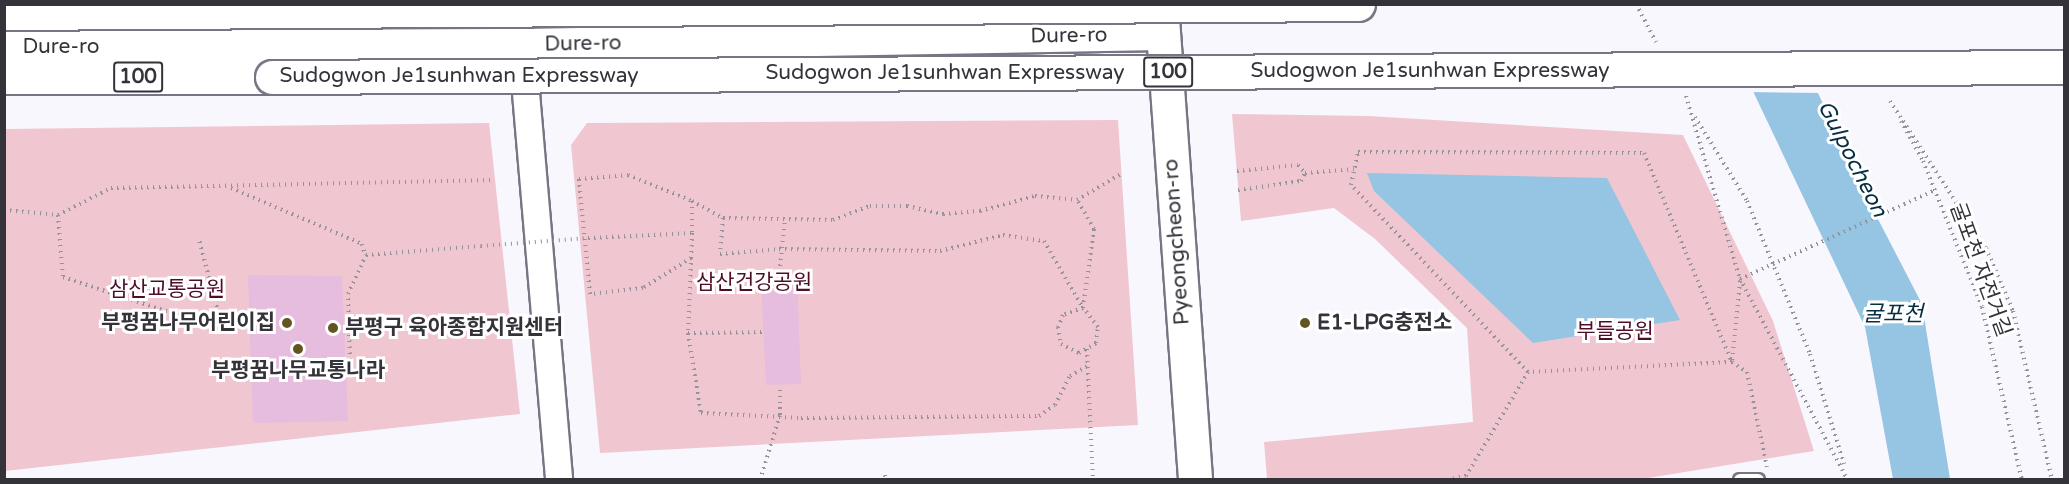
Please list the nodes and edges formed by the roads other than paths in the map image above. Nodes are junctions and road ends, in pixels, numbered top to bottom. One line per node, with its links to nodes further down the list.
1 (1358, 4): 2 (main road, bridge)
2 (4, 13)
3 (1161, 19): 4 (street, Dure-ro); 9 (main road, Pyeongcheon-ro)
4 (521, 45): 5 (street, Dure-ro); 8 (street)
5 (4, 47)
6 (2064, 67): 7 (main road, Sudogwon Je1sunhwan Expressway / 100, bridge)
7 (4, 77)
8 (559, 480)
9 (1195, 480)
10 (1740, 480): 11 (lane)
11 (1758, 480)

